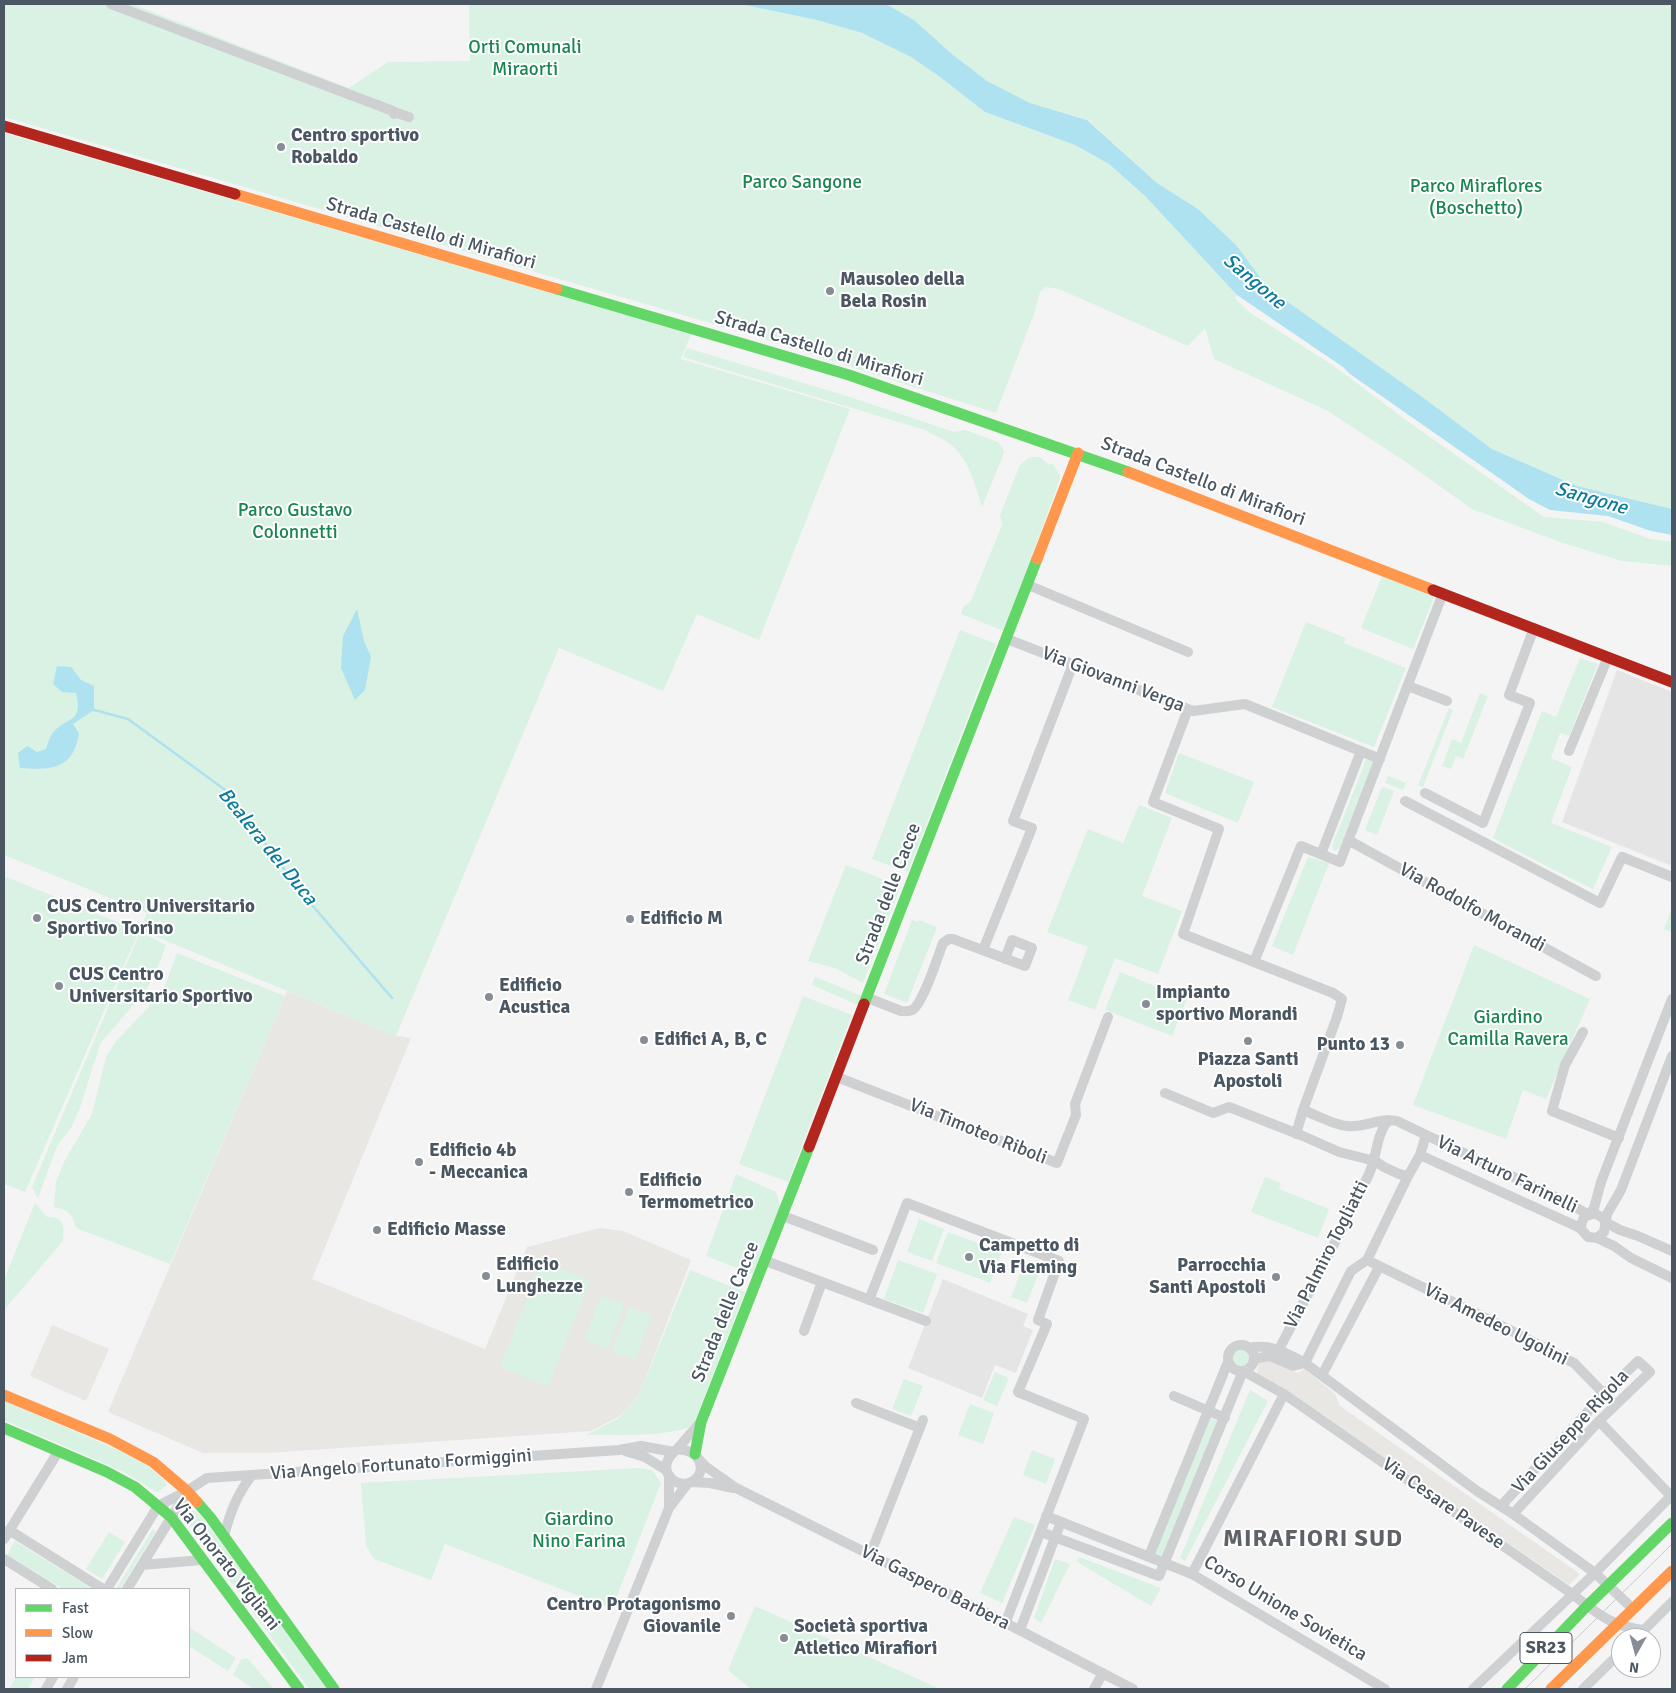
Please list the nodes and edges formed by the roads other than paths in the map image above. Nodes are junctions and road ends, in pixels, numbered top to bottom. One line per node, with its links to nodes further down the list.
1 (111, 4): 2 (street)
2 (409, 117)
3 (4, 126): 4 (street, Strada Castello di Mirafiori)
4 (1075, 452): 5 (street, Strada delle Cacce); 6 (street, Strada Castello di Mirafiori)
5 (1028, 585): 8 (street, Strada delle Cacce); 9 (street)
6 (1443, 593): 7 (street, Strada Castello di Mirafiori); 13 (street)
7 (1534, 628): 10 (street, Strada Castello di Mirafiori); 19 (street)
8 (1007, 639): 11 (street, Via Giovanni Verga); 28 (street, Strada delle Cacce)
9 (1188, 652)
10 (1608, 657): 12 (street, Strada Castello di Mirafiori); 17 (street)
11 (1073, 664): 15 (street, Via Giovanni Verga); 24 (street)
12 (1672, 682)
13 (1408, 686): 14 (street); 18 (street)
14 (1446, 701)
15 (1188, 709): 16 (street, Via Giovanni Verga); 26 (street)
16 (1361, 751): 18 (street); 22 (street)
17 (1569, 751)
18 (1380, 759): 21 (street)
19 (1425, 793)
20 (1405, 801): 23 (street)
21 (1348, 840): 22 (street); 27 (street, Via Rodolfo Morandi)
22 (1321, 854): 26 (street)
23 (1672, 877)
24 (983, 950): 25 (street); 28 (street)
25 (1005, 959)
26 (1254, 962): 35 (street)
27 (1596, 976)
28 (868, 998): 33 (street, Strada delle Cacce)
29 (1672, 999): 39 (street)
30 (1108, 1017): 33 (street, Via Timoteo Riboli)
31 (1583, 1032): 39 (street)
32 (1672, 1056): 45 (street)
33 (837, 1077): 44 (street, Strada delle Cacce)
34 (1165, 1093): 37 (street)
35 (1303, 1110): 36 (street); 37 (street)
36 (1388, 1120): 38 (street, Via Arturo Farinelli); 41 (street)
37 (1296, 1134): 41 (street)
38 (1426, 1135): 40 (street, Via Arturo Farinelli); 43 (street, Via Arturo Farinelli)
39 (1619, 1138): 43 (street)
40 (1420, 1155): 42 (street, Via Arturo Farinelli); 46 (street, Via Arturo Farinelli)
41 (1375, 1161): 42 (street); 59 (street, Via Palmiro Togliatti)
42 (1408, 1176): 50 (street, Via Palmiro Togliatti)
43 (1589, 1215): 45 (street, Via Arturo Farinelli); 46 (street, Via Arturo Farinelli)
44 (783, 1216): 48 (street); 51 (street, Strada delle Cacce)
45 (1605, 1222): 47 (street); 49 (street, Via Arturo Farinelli)
46 (1581, 1229): 47 (street, Via Arturo Farinelli)
47 (1597, 1238): 53 (street, Via Arturo Farinelli)
48 (873, 1250)
49 (1672, 1251)
50 (1367, 1260): 52 (street, Via Amedeo Ugolini); 62 (street, Via Palmiro Togliatti)
51 (766, 1261): 54 (street); 74 (street, Strada delle Cacce)
52 (1379, 1267): 64 (street); 66 (street, Via Amedeo Ugolini)
53 (1672, 1278)
54 (822, 1282): 55 (street); 57 (street)
55 (869, 1300): 56 (street); 90 (street)
56 (926, 1321)
57 (804, 1331)
58 (1249, 1348): 59 (street, Via Cesare Pavese); 60 (street); 61 (street)
59 (1279, 1349): 62 (street, Via Cesare Pavese)
60 (1254, 1359): 62 (street); 63 (street)
61 (1228, 1362): 63 (street); 71 (street)
62 (1305, 1363): 64 (street, Via Cesare Pavese)
63 (1244, 1371): 65 (street, Via Cesare Pavese); 72 (street)
64 (1322, 1375): 87 (street, Via Cesare Pavese)
65 (1284, 1394): 106 (street); 112 (street, Via Cesare Pavese)
66 (1604, 1394): 70 (street, Via Amedeo Ugolini); 70 (street, Via Giuseppe Rigola); 87 (street, Via Giuseppe Rigola)
67 (4, 1396): 84 (street, Via Onorato Vigliani)
68 (1174, 1396): 71 (street)
69 (856, 1403): 98 (street)
70 (1615, 1405): 73 (street, Via Giuseppe Rigola)
71 (1209, 1411): 72 (street); 99 (street)
72 (1225, 1418): 102 (street)
73 (1599, 1421): 85 (street); 89 (street, Via Giuseppe Rigola)
74 (701, 1422): 77 (street, Strada delle Cacce); 79 (street, Strada delle Cacce)
75 (4, 1428): 78 (street, Via Onorato Vigliani)
76 (619, 1450): 77 (street, Via Angelo Fortunato Formiggini); 80 (street, Via Angelo Fortunato Formiggini); 81 (street, Via Angelo Fortunato Formiggini)
77 (675, 1451): 79 (street); 80 (street, Strada delle Cacce)
78 (58, 1452): 86 (street, Via Onorato Vigliani); 95 (street)
79 (696, 1455): 82 (street, Strada delle Cacce); 83 (street, Via Gaspero Barbera)
80 (668, 1474): 82 (street); 88 (street, Strada delle Cacce)
81 (252, 1475): 84 (street, Via Angelo Fortunato Formiggini); 96 (street, Via Onorato Vigliani)
82 (690, 1482): 83 (street, Via Gaspero Barbera); 88 (street, Strada delle Cacce)
83 (736, 1488): 98 (street, Via Gaspero Barbera)
84 (187, 1491): 86 (street, Via Angelo Fortunato Formiggini); 91 (street); 96 (street, Via Onorato Vigliani)
85 (1672, 1496): 105 (street)
86 (158, 1506): 91 (street, Via Onorato Vigliani); 110 (street)
87 (1500, 1506): 89 (street, Via Cesare Pavese)
88 (668, 1508): 129 (street, Strada delle Cacce)
89 (1513, 1514): 105 (street, Via Cesare Pavese)
90 (1046, 1516): 92 (street); 94 (street)
91 (171, 1517): 101 (street, Via Onorato Vigliani); 103 (street)
92 (1060, 1522): 97 (street); 99 (street)
93 (1672, 1523): 107 (street, SR23)
94 (1041, 1532): 97 (street); 116 (street)
95 (6, 1535): 109 (street)
96 (224, 1536): 128 (street, Via Onorato Vigliani)
97 (1055, 1537): 102 (street); 120 (street)
98 (870, 1555): 116 (street, Via Gaspero Barbera)
99 (1149, 1556): 102 (street)
100 (4, 1559): 108 (street)
101 (202, 1560): 103 (street); 127 (street, Via Onorato Vigliani)
102 (1166, 1563): 106 (street, Corso Unione Sovietica)
103 (142, 1565): 111 (street)
104 (1672, 1571): 115 (street, SR23)
105 (1595, 1572): 107 (street, Via Cesare Pavese); 112 (street)
106 (1192, 1574): 132 (street, Corso Unione Sovietica)
107 (1609, 1585): 114 (street, SR23); 115 (street, Via Cesare Pavese)
108 (50, 1588)
109 (101, 1588)
110 (108, 1588)
111 (128, 1588)
112 (1572, 1595): 114 (street, Via Cesare Pavese); 133 (street)
113 (1672, 1602): 119 (street)
114 (1586, 1606): 117 (street, Via Cesare Pavese); 134 (street, SR23)
115 (1633, 1609): 117 (street, SR23)
116 (1005, 1624): 120 (street, Via Gaspero Barbera)
117 (1618, 1624): 118 (street, Via Cesare Pavese); 135 (street, SR23)
118 (1627, 1628)
119 (1646, 1628)
120 (1020, 1630): 122 (street, Via Gaspero Barbera)
121 (1611, 1662): 136 (street)
122 (1103, 1674): 130 (street); 131 (street, Via Gaspero Barbera)
123 (52, 1678): 125 (street)
124 (73, 1678): 126 (street)
125 (46, 1689)
126 (67, 1689)
127 (298, 1689)
128 (334, 1689)
129 (596, 1689)
130 (1094, 1689)
131 (1133, 1689)
132 (1385, 1689)
133 (1473, 1689)
134 (1507, 1689)
135 (1551, 1689)
136 (1583, 1689)

